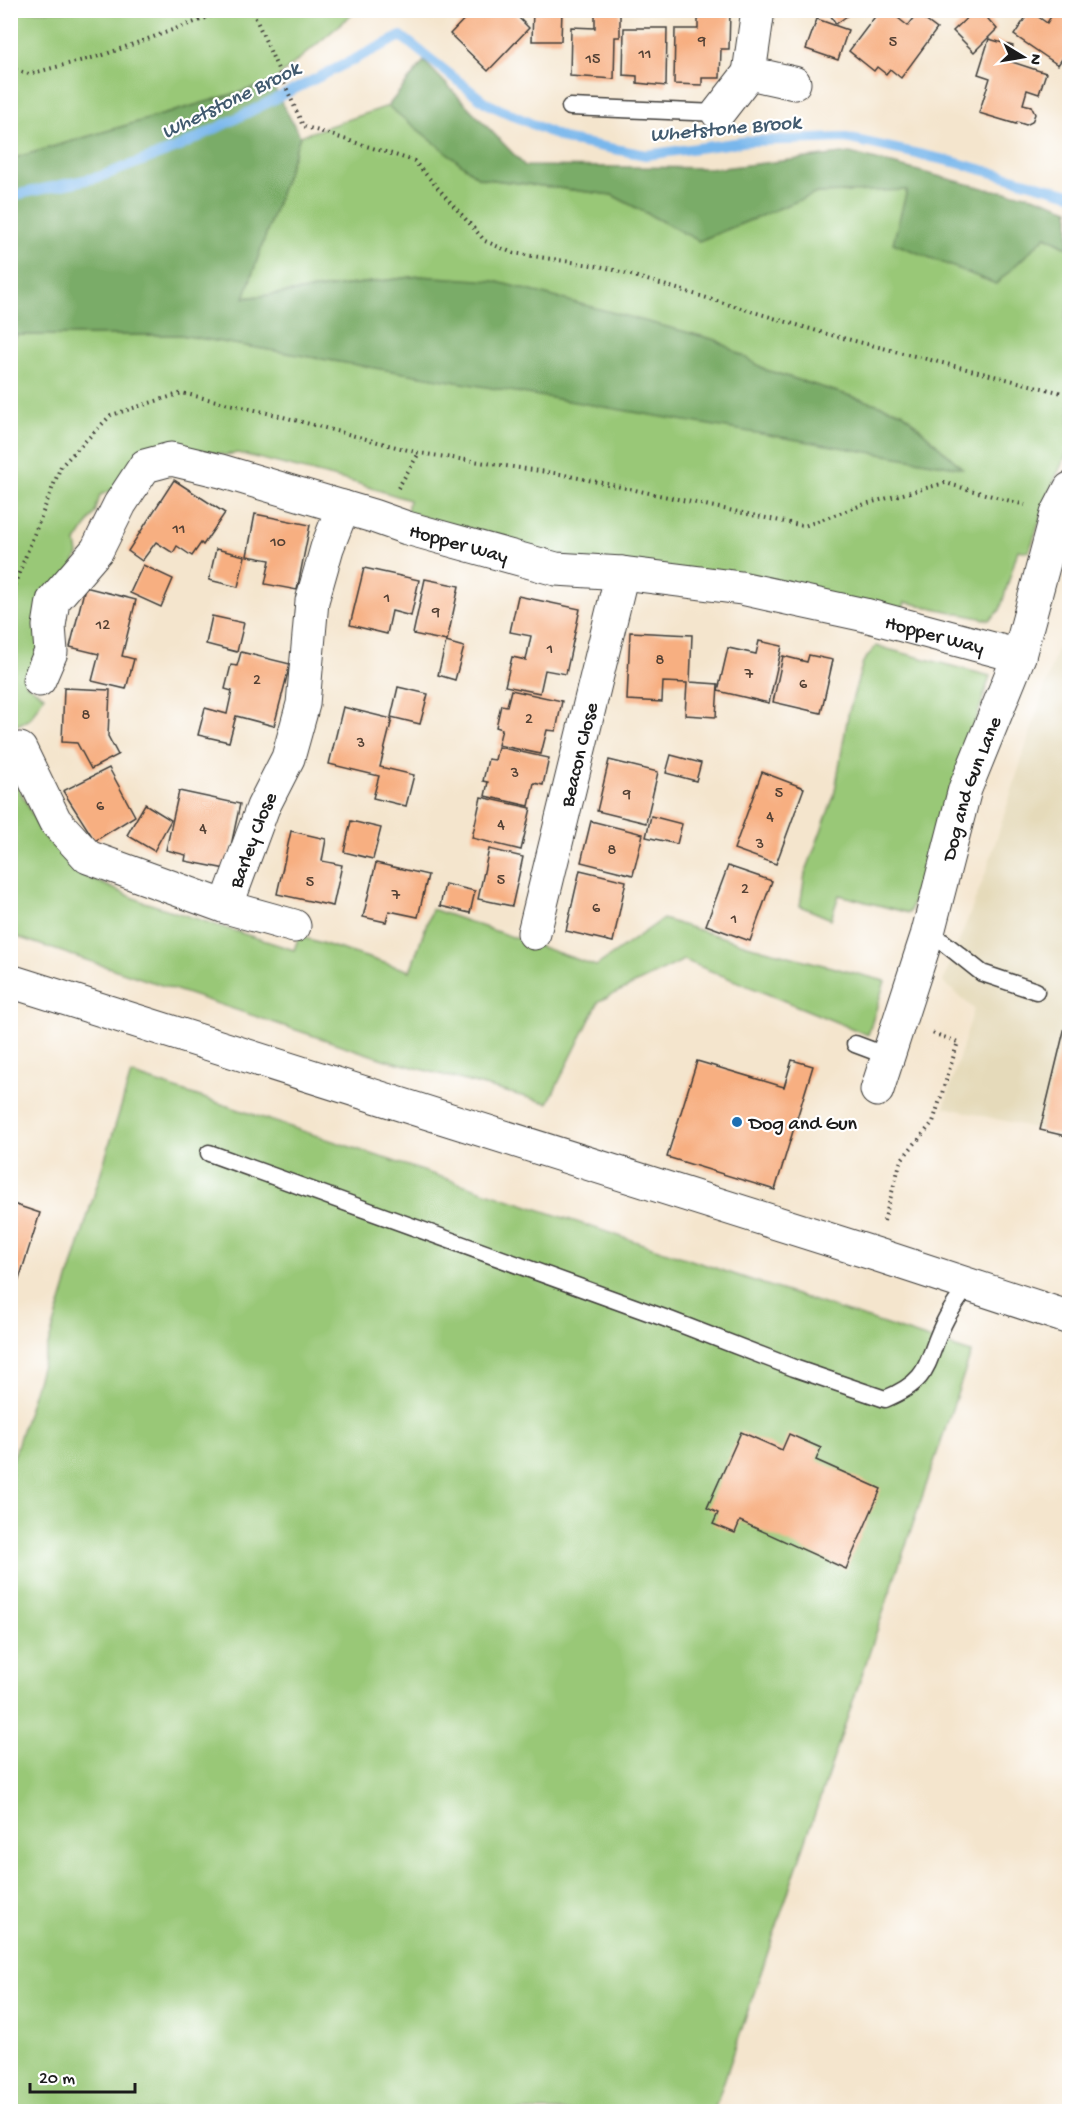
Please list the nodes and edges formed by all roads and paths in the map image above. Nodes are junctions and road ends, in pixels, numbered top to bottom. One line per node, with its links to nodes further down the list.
1 (228, 10): 5 (path)
2 (234, 10): 4 (path)
3 (758, 10): 6 (street)
4 (253, 11): 10 (path)
5 (10, 68)
6 (749, 73): 7 (street); 9 (street)
7 (794, 84)
8 (570, 107): 9 (lane)
9 (718, 113)
10 (1070, 395)
11 (419, 453): 12 (path); 13 (path); 16 (path)
12 (395, 493)
13 (1064, 501): 17 (street, Dog and Gun Lane)
14 (343, 507): 15 (street, Hopper Way); 18 (street, Hopper Way); 20 (street, Barley Close)
15 (622, 573): 17 (street, Hopper Way); 22 (street, Beacon Close)
16 (10, 596)
17 (1018, 656): 23 (street, Dog and Gun Lane)
18 (39, 680)
19 (20, 749): 20 (street, Barley Close)
20 (226, 907): 21 (street)
21 (294, 926)
22 (534, 933)
23 (927, 936): 25 (lane); 26 (street, Dog and Gun Lane)
24 (10, 981): 31 (street)
25 (1036, 991)
26 (898, 1022): 28 (street, Dog and Gun Lane); 31 (path)
27 (855, 1044): 28 (lane)
28 (887, 1056): 29 (street, Dog and Gun Lane)
29 (877, 1089)
30 (209, 1153): 32 (lane)
31 (875, 1254): 32 (street)
32 (968, 1285): 33 (street)
33 (1070, 1318)

